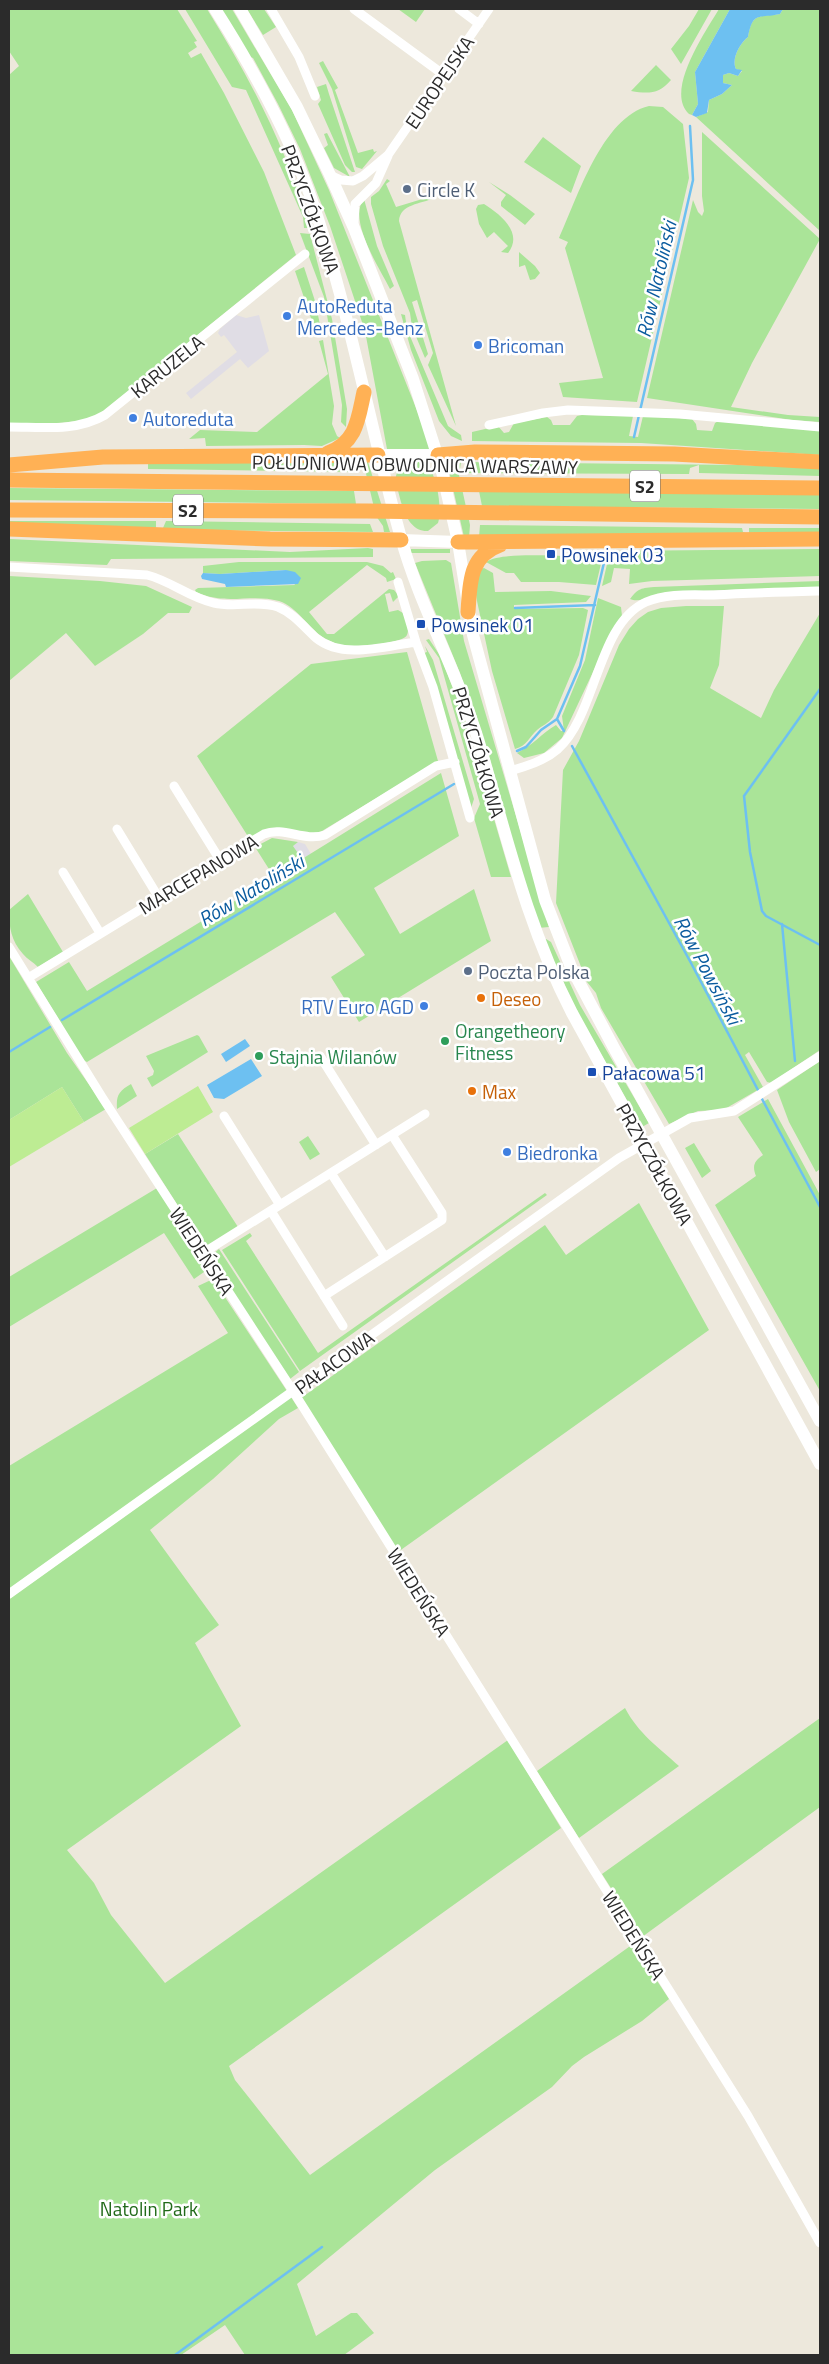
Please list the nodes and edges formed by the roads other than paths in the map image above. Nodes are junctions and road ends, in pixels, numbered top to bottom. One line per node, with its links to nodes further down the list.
1 (215, 9): 14 (main road, PRZYCZÓŁKOWA)
2 (240, 9): 11 (main road, PRZYCZÓŁKOWA)
3 (271, 9): 9 (street)
4 (354, 9): 8 (street)
5 (459, 9): 7 (street)
6 (490, 9): 7 (street, EUROPEJSKA)
7 (479, 24): 8 (street, EUROPEJSKA)
8 (444, 75): 10 (street, EUROPEJSKA)
9 (315, 96)
10 (388, 155): 11 (street, EUROPEJSKA); 12 (street, EUROPEJSKA)
11 (330, 175): 12 (main road, PRZYCZÓŁKOWA)
12 (354, 228): 20 (main road, PRZYCZÓŁKOWA)
13 (305, 254): 16 (street, KARUZELA)
14 (364, 392): 18 (highway); 19 (main road, PRZYCZÓŁKOWA)
15 (489, 425): 17 (street)
16 (9, 427)
17 (820, 427)
18 (325, 454): 19 (highway); 22 (highway)
19 (378, 455): 20 (main road); 29 (main road, PRZYCZÓŁKOWA)
20 (438, 455): 21 (highway); 30 (main road, PRZYCZÓŁKOWA)
21 (820, 462)
22 (9, 465)
23 (9, 480): 24 (highway, POŁUDNIOWA OBWODNICA WARSZAWY / S2)
24 (820, 488)
25 (9, 510): 26 (highway, S2)
26 (820, 517)
27 (9, 529): 29 (highway)
28 (820, 539): 31 (highway)
29 (401, 540): 30 (main road); 46 (main road, PRZYCZÓŁKOWA)
30 (458, 542): 31 (highway); 35 (main road, PRZYCZÓŁKOWA)
31 (505, 543): 35 (highway)
32 (9, 567): 36 (street)
33 (398, 582): 36 (street, PRZYCZÓŁKOWA)
34 (820, 591): 38 (street)
35 (468, 612): 38 (main road, PRZYCZÓŁKOWA)
36 (416, 642): 37 (street, PRZYCZÓŁKOWA)
37 (455, 762): 40 (street, PRZYCZÓŁKOWA); 42 (street, MARCEPANOWA)
38 (510, 771): 47 (main road, PRZYCZÓŁKOWA)
39 (174, 786): 42 (street)
40 (470, 818)
41 (117, 829): 44 (street)
42 (220, 860): 44 (street, MARCEPANOWA)
43 (63, 872): 45 (street)
44 (159, 898): 45 (street, MARCEPANOWA)
45 (100, 933): 49 (street, MARCEPANOWA)
46 (536, 936): 47 (main road); 56 (main road, PRZYCZÓŁKOWA)
47 (562, 946): 54 (main road, PRZYCZÓŁKOWA)
48 (9, 947): 49 (street, WIEDEŃSKA)
49 (28, 978): 61 (street, WIEDEŃSKA)
50 (320, 1056): 57 (street)
51 (820, 1056): 54 (street, PAŁACOWA)
52 (425, 1114): 55 (street)
53 (224, 1116): 59 (street)
54 (661, 1133): 56 (street, PAŁACOWA); 66 (main road, PRZYCZÓŁKOWA)
55 (392, 1135): 57 (street); 62 (street)
56 (643, 1143): 65 (street, PAŁACOWA); 67 (main road, PRZYCZÓŁKOWA)
57 (376, 1145): 58 (street)
58 (331, 1173): 59 (street); 62 (street)
59 (280, 1205): 60 (street)
60 (271, 1211): 61 (street); 63 (street)
61 (203, 1253): 65 (street, WIEDEŃSKA)
62 (385, 1257): 63 (street)
63 (324, 1296): 64 (street)
64 (343, 1326)
65 (293, 1391): 68 (street, PAŁACOWA); 69 (street, WIEDEŃSKA)
66 (820, 1421)
67 (820, 1464)
68 (9, 1594)
69 (820, 2243)

